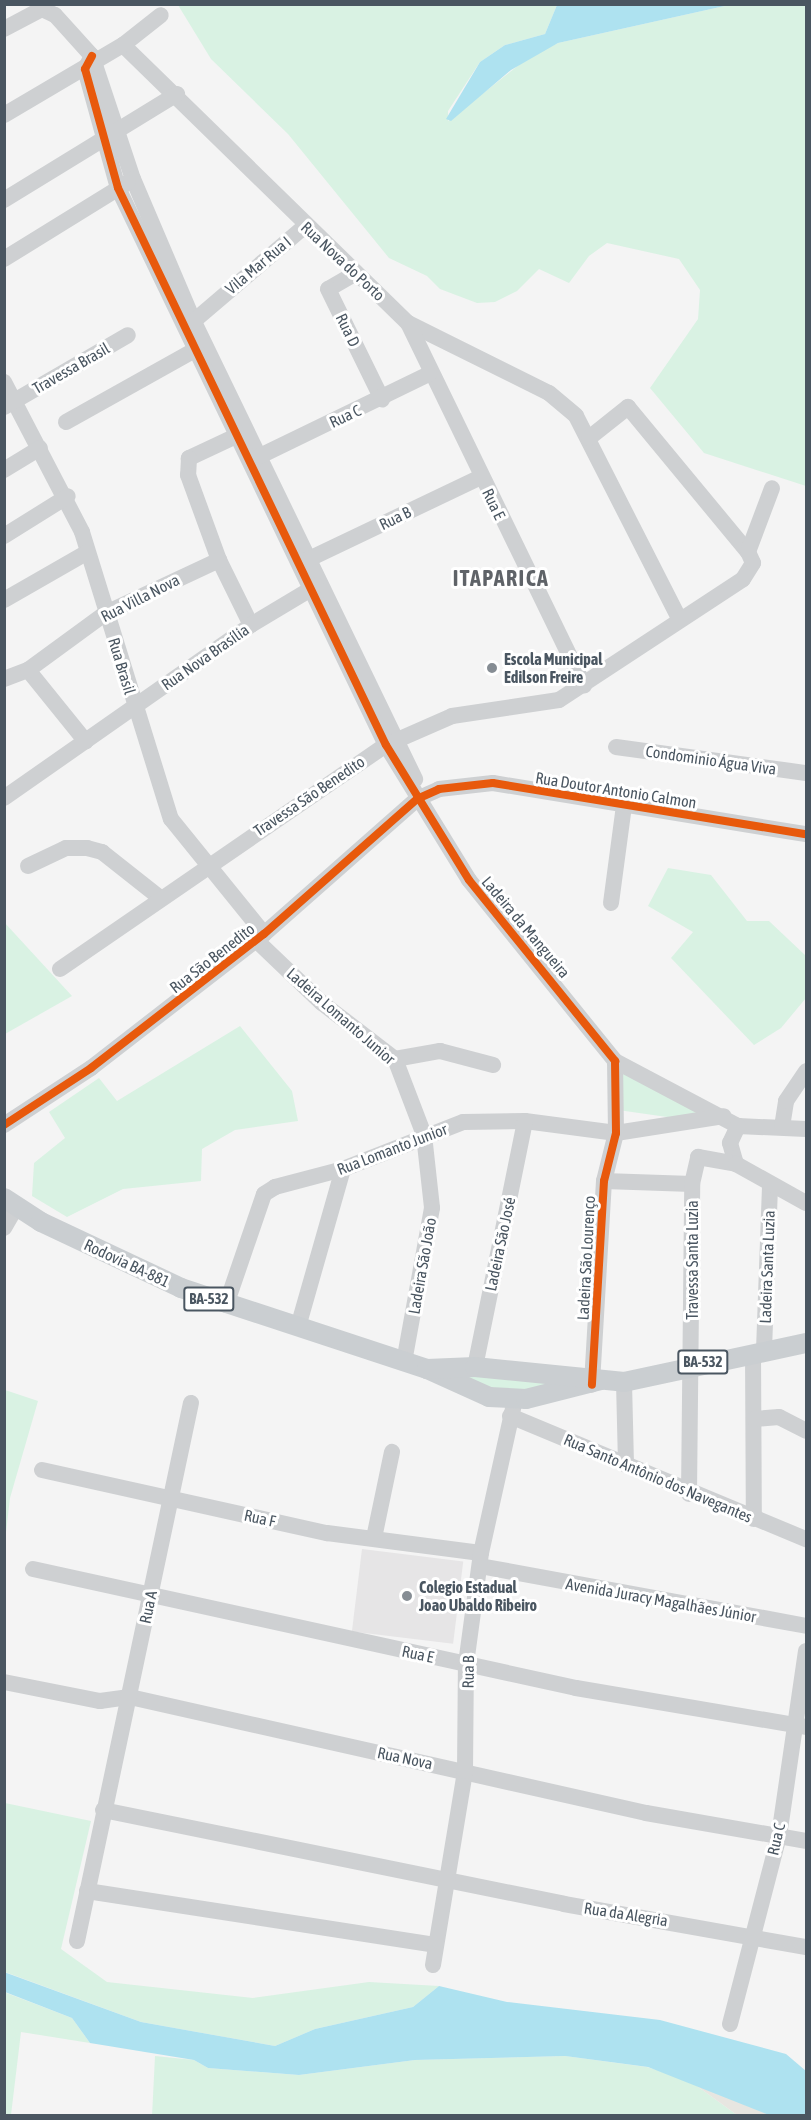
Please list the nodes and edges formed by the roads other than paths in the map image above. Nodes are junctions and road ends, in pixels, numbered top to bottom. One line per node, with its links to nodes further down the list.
1 (161, 15): 3 (street)
2 (4, 29): 4 (street)
3 (123, 45): 4 (street); 5 (street, Rua Nova do Porto)
4 (90, 62): 6 (street); 7 (street)
5 (177, 94): 7 (street); 11 (street, Rua Nova do Porto)
6 (4, 115)
7 (110, 136): 8 (street); 9 (street); 10 (street)
8 (133, 179): 9 (street); 14 (street)
9 (118, 188): 12 (street); 14 (street)
10 (4, 200)
11 (305, 226): 13 (street, Rua Nova do Porto); 15 (street, Vila Mar Rua I)
12 (4, 259)
13 (356, 273): 16 (street, Rua Nova do Porto); 23 (street, Rua D)
14 (175, 293): 15 (street); 17 (street)
15 (212, 304): 17 (street, Vila Mar Rua I)
16 (408, 323): 19 (street, Rua Nova do Porto); 21 (street, Rua E)
17 (189, 325): 20 (street); 26 (street)
18 (128, 334): 24 (street, Travessa Brasil)
19 (447, 344): 21 (street, Rua C); 27 (street, Rua Nova do Porto)
20 (193, 351): 25 (street); 26 (street)
21 (426, 368): 23 (street, Rua C); 31 (street, Rua E)
22 (4, 382): 24 (street, Rua Brasil)
23 (382, 399): 29 (street, Rua C)
24 (10, 404): 28 (street, Rua Brasil)
25 (66, 422)
26 (233, 425): 29 (street); 34 (street); 38 (street)
27 (589, 438): 36 (street); 43 (street, Rua Nova do Porto)
28 (40, 448): 30 (street); 33 (street, Rua Brasil)
29 (260, 456): 34 (street)
30 (4, 470)
31 (481, 477): 39 (street, Rua B); 47 (street, Rua E)
32 (772, 488): 36 (street, Travessa São Benedito)
33 (68, 496): 35 (street); 37 (street, Rua Brasil)
34 (275, 506): 39 (street); 40 (street)
35 (4, 536)
36 (748, 552): 43 (street, Travessa São Benedito)
37 (86, 553): 41 (street); 42 (street, Rua Brasil)
38 (219, 560): 42 (street, Rua Villa Nova); 44 (street)
39 (309, 560): 40 (street)
40 (314, 587): 44 (street, Rua Nova Brasília); 50 (street, Ladeira da Mangueira)
41 (4, 600)
42 (106, 613): 45 (street, Rua Villa Nova); 48 (street, Rua Brasil)
43 (679, 618): 47 (street, Travessa São Benedito)
44 (251, 625): 48 (street, Rua Nova Brasília)
45 (28, 670): 46 (street, Rua Villa Nova); 49 (street)
46 (4, 679)
47 (584, 685): 50 (street, Travessa São Benedito)
48 (135, 706): 49 (street, Rua Nova Brasília); 57 (street, Rua Brasil)
49 (86, 742): 53 (street, Rua Nova Brasília)
50 (392, 742): 54 (street, Ladeira da Mangueira); 57 (street, Travessa São Benedito)
51 (616, 747): 52 (street, Condominio Água Viva)
52 (807, 773)
53 (4, 798)
54 (421, 800): 55 (street, Rua Doutor Antonio Calmon); 61 (street, Rua São Benedito); 64 (street, Ladeira da Mangueira)
55 (624, 806): 56 (street, Rua Doutor Antonio Calmon); 60 (street)
56 (807, 834)
57 (208, 864): 59 (street, Travessa São Benedito); 61 (street, Rua Brasil)
58 (28, 866): 59 (street)
59 (159, 897): 62 (street, Travessa São Benedito)
60 (611, 903)
61 (260, 937): 63 (street, Ladeira Lomanto Junior); 69 (street, Rua São Benedito)
62 (60, 969)
63 (395, 1059): 65 (street); 74 (street, Ladeira Lomanto Junior)
64 (615, 1061): 67 (street); 73 (street, Ladeira São Lourenço)
65 (493, 1065)
66 (807, 1071): 71 (street)
67 (724, 1116): 70 (street); 73 (street, Rua Lomanto Junior)
68 (525, 1121): 73 (street, Rua Lomanto Junior); 74 (street, Rua Lomanto Junior); 89 (street, Ladeira São José)
69 (4, 1125)
70 (738, 1126): 71 (street); 75 (street)
71 (782, 1127): 72 (street)
72 (807, 1129)
73 (616, 1133): 77 (street, Ladeira São Lourenço)
74 (424, 1135): 76 (street, Rua Lomanto Junior); 87 (street, Ladeira São João)
75 (736, 1164): 78 (street, Travessa Santa Luzia); 79 (street)
76 (343, 1169): 83 (street, Rua Lomanto Junior); 84 (street)
77 (604, 1181): 78 (street); 91 (street, Ladeira São Lourenço)
78 (692, 1184): 88 (street, Travessa Santa Luzia)
79 (770, 1184): 81 (street); 86 (street, Ladeira Santa Luzia)
80 (10, 1203): 82 (street); 83 (main road, Rodovia BA-881 / BA-532)
81 (807, 1203)
82 (4, 1228)
83 (226, 1305): 84 (main road, Rodovia BA-881 / BA-532)
84 (298, 1327): 87 (main road, Rodovia BA-881 / BA-532)
85 (807, 1343): 86 (main road, BA-532)
86 (759, 1351): 88 (main road, BA-532); 95 (street, Ladeira Santa Luzia)
87 (404, 1362): 90 (main road, Rodovia BA-881 / BA-532)
88 (692, 1364): 92 (main road, BA-532); 100 (street, Travessa Santa Luzia)
89 (475, 1368): 90 (main road, BA-532); 91 (main road, BA-532)
90 (427, 1369): 94 (main road, BA-532)
91 (595, 1381): 92 (main road, BA-532); 94 (main road, BA-532)
92 (624, 1383): 98 (street)
93 (191, 1403): 101 (street, Rua A)
94 (512, 1408): 98 (street, Rua Santo Antônio dos Navegantes); 105 (street, Rua B)
95 (754, 1419): 96 (street); 102 (street, Ladeira Santa Luzia)
96 (807, 1431)
97 (392, 1452): 103 (street)
98 (626, 1465): 100 (street, Rua Santo Antônio dos Navegantes)
99 (42, 1470): 101 (street, Rua F)
100 (689, 1494): 102 (street, Rua Santo Antônio dos Navegantes)
101 (174, 1502): 103 (street, Rua F); 107 (street, Rua A)
102 (754, 1519): 104 (street, Rua Santo Antônio dos Navegantes)
103 (374, 1539): 105 (street, Rua F)
104 (807, 1539)
105 (480, 1560): 108 (street, Avenida Juracy Magalhães Júnior); 110 (street, Rua B)
106 (33, 1569): 107 (street, Rua E)
107 (149, 1598): 110 (street, Rua E); 112 (street, Rua A)
108 (807, 1626)
109 (807, 1652): 113 (street, Rua C)
110 (466, 1664): 113 (street, Rua E); 114 (street, Rua B)
111 (4, 1682): 112 (street, Rua Nova)
112 (130, 1697): 114 (street, Rua Nova); 115 (street, Rua A)
113 (800, 1726): 116 (street, Rua C)
114 (465, 1771): 116 (street, Rua Nova); 118 (street, Rua B)
115 (104, 1810): 118 (street); 119 (street, Rua A)
116 (779, 1836): 117 (street, Rua Nova); 120 (street, Rua C)
117 (807, 1841)
118 (446, 1876): 120 (street, Rua da Alegria); 122 (street, Rua B)
119 (87, 1891): 121 (street, Rua A); 122 (street)
120 (750, 1935): 123 (street, Rua da Alegria); 125 (street, Rua C)
121 (77, 1941)
122 (435, 1945): 124 (street, Rua B)
123 (807, 1947)
124 (433, 1965)
125 (730, 2024)

